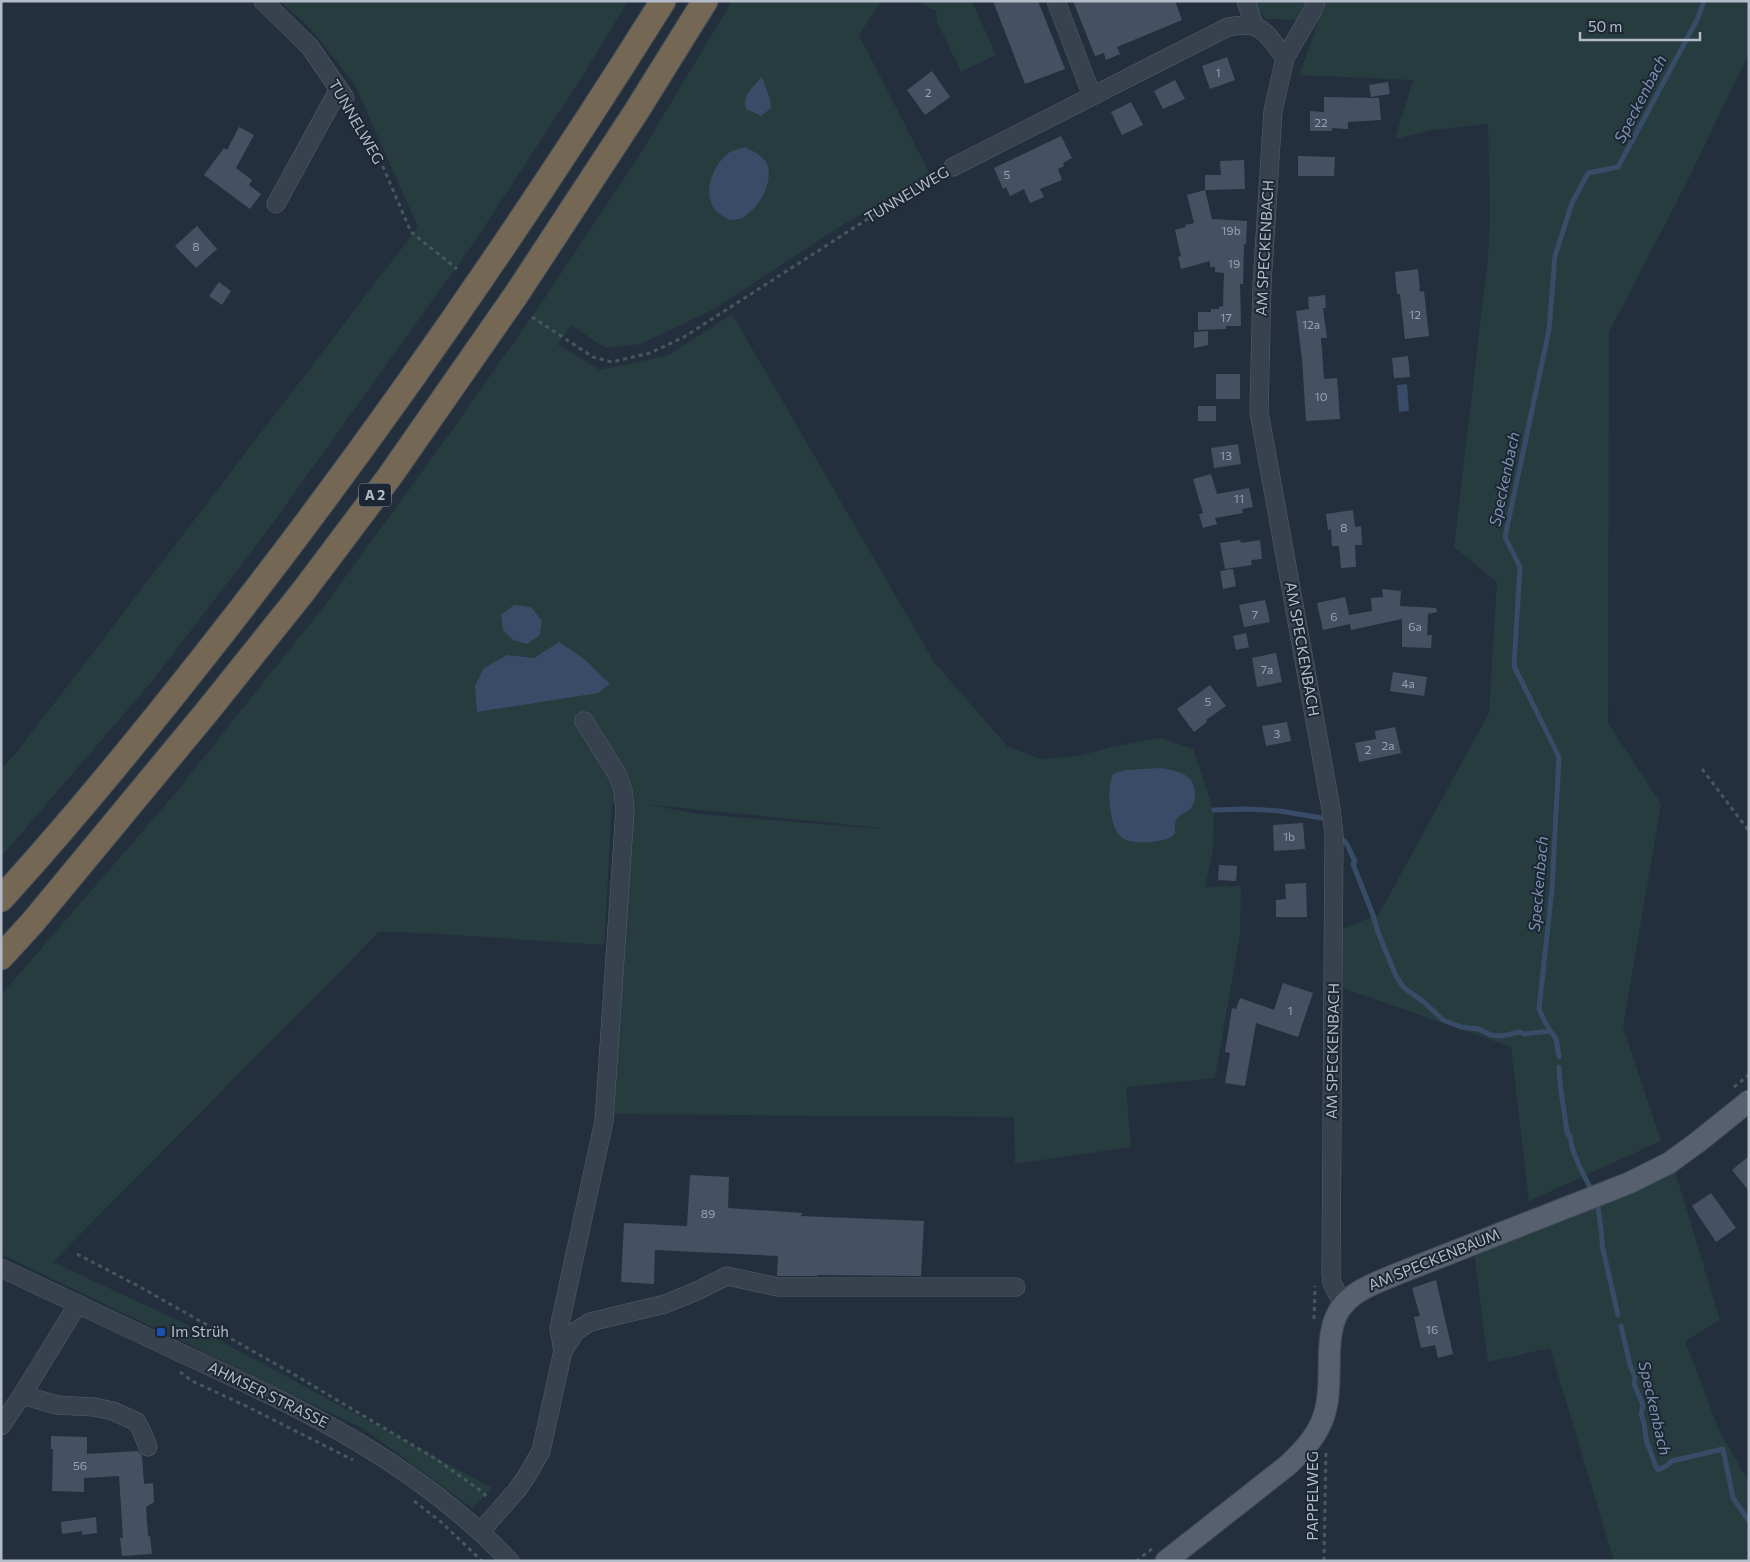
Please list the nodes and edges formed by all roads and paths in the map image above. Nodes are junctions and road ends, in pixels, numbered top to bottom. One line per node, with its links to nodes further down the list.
1 (264, 1): 9 (street, TUNNELWEG)
2 (662, 1): 18 (highway, A 2)
3 (705, 1): 19 (highway, A 2)
4 (1056, 1): 10 (street)
5 (1246, 1): 7 (street)
6 (1316, 1): 8 (street, AM SPECKENBACH)
7 (1254, 25): 8 (street); 10 (street, TUNNELWEG)
8 (1285, 58): 26 (street, AM SPECKENBACH)
9 (342, 94): 12 (street); 13 (path, TUNNELWEG)
10 (1092, 96): 11 (street, TUNNELWEG)
11 (953, 167): 14 (path, TUNNELWEG)
12 (276, 204)
13 (457, 269)
14 (532, 317)
15 (584, 721): 28 (street)
16 (1702, 770): 17 (path)
17 (1749, 831)
18 (1, 899)
19 (1, 957)
20 (1749, 1101): 26 (main road, AM SPECKENBAUM)
21 (77, 1254): 36 (path)
22 (1, 1268): 25 (street, AHMSER STRASSE)
23 (1016, 1287): 28 (street)
24 (1315, 1293): 27 (path)
25 (78, 1304): 30 (street); 37 (street, AHMSER STRASSE)
26 (1343, 1304): 32 (main road, AM SPECKENBAUM)
27 (1314, 1322)
28 (563, 1350): 36 (street)
29 (177, 1370): 34 (path)
30 (22, 1395): 31 (street); 33 (street)
31 (1, 1426)
32 (1316, 1434): 38 (main road, AM SPECKENBAUM); 42 (path, PAPPELWEG)
33 (148, 1447)
34 (359, 1464)
35 (411, 1499): 39 (path)
36 (499, 1510): 37 (street)
37 (481, 1531): 40 (street, AHMSER STRASSE)
38 (1162, 1552): 41 (path)
39 (482, 1561)
40 (510, 1561)
41 (1136, 1561)
42 (1324, 1561)

